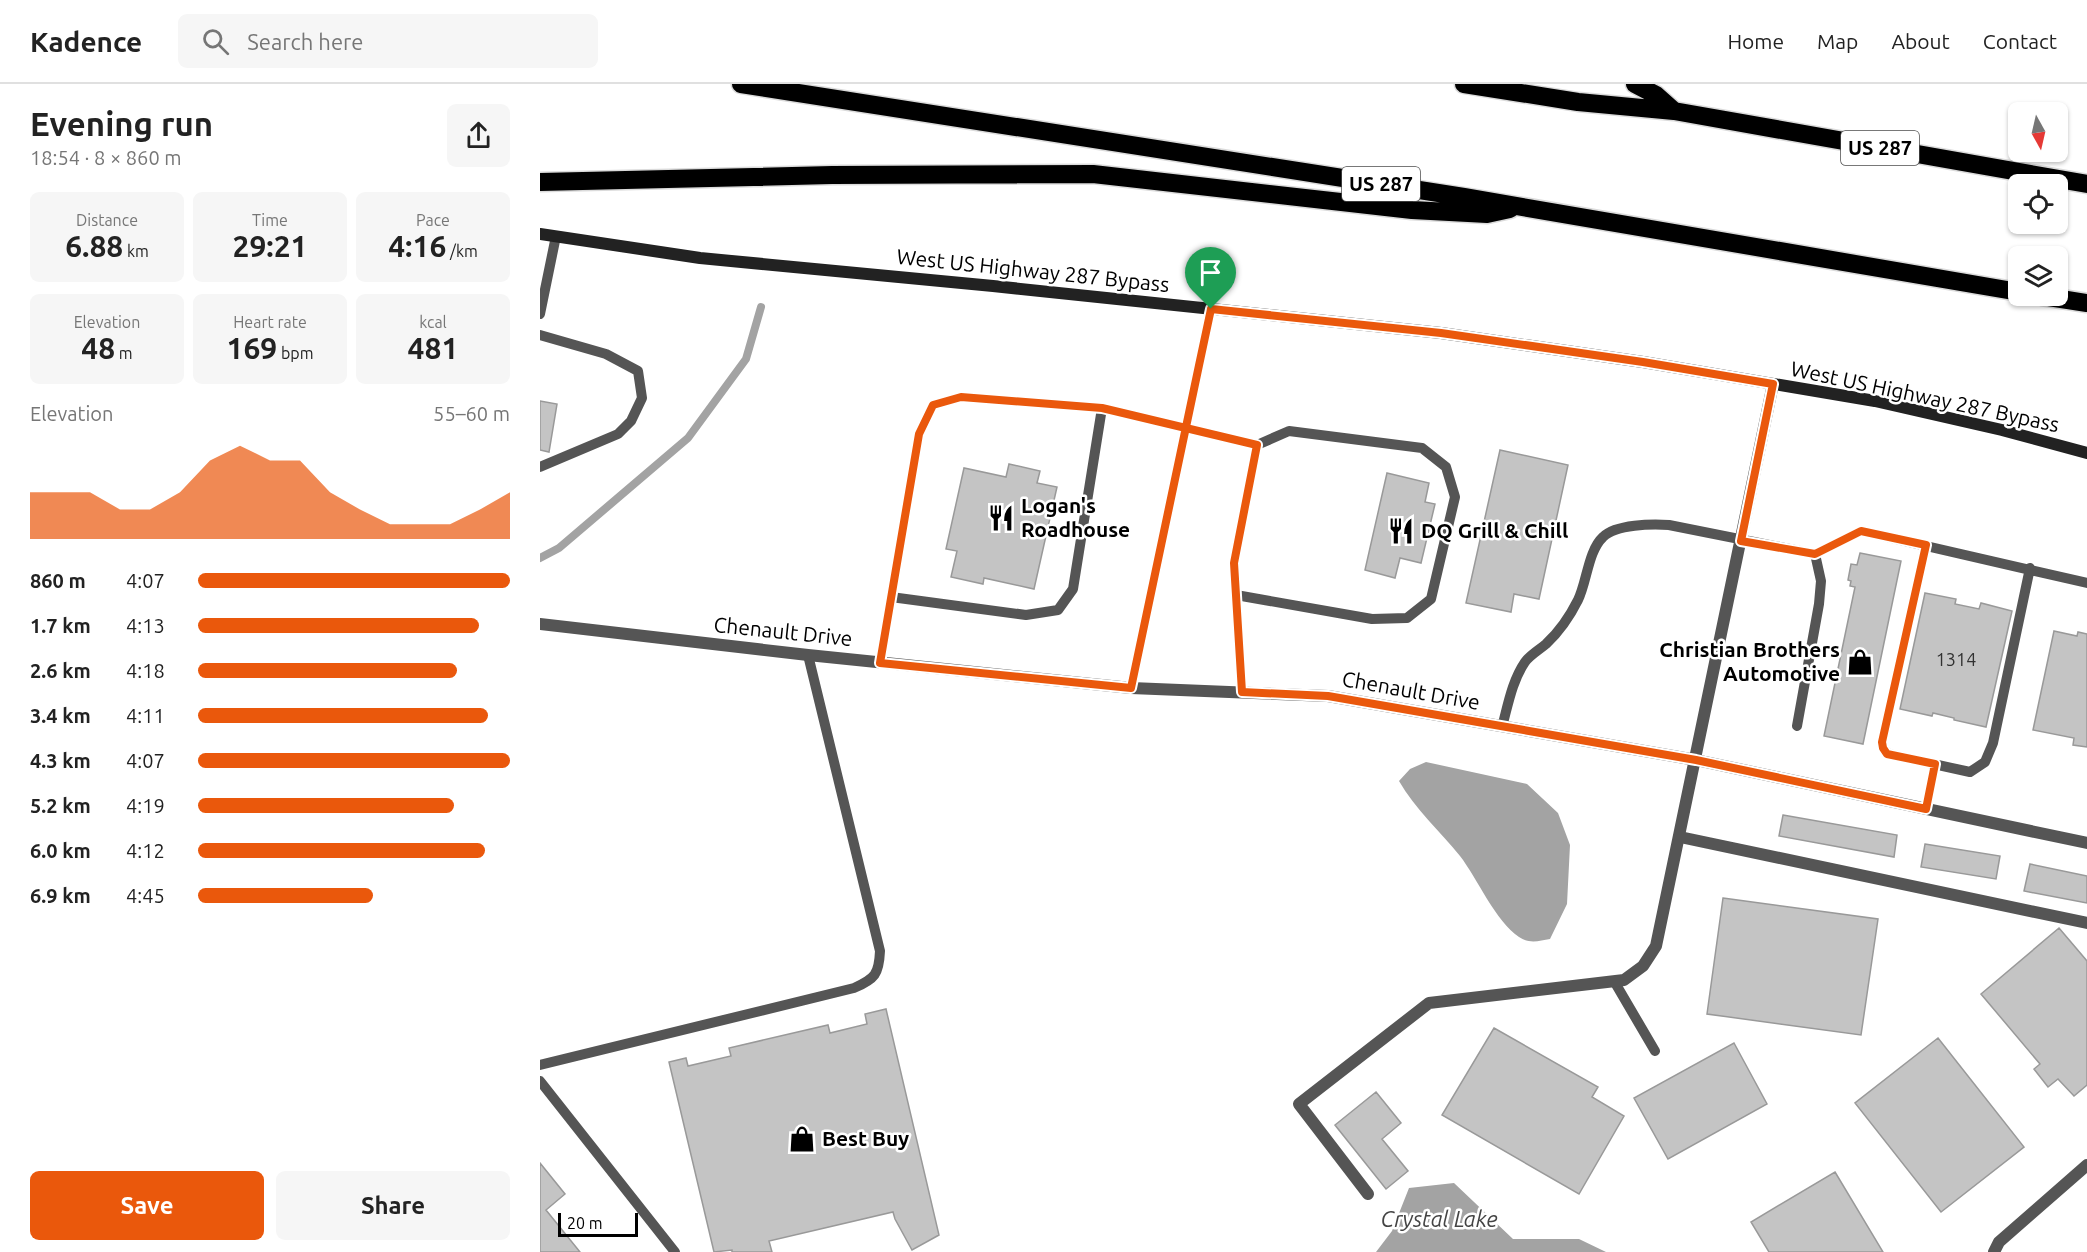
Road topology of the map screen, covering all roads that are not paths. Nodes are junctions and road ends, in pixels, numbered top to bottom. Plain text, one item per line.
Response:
1 (741, 84) edge
2 (1464, 84) edge
3 (1635, 84) edge
4 (1674, 111) junction
5 (540, 182) edge
6 (2087, 184) edge
7 (1518, 207) junction
8 (540, 234) edge
9 (556, 236) junction
10 (2008, 290) edge
11 (2068, 300) edge
12 (2087, 303) edge
13 (1211, 309) junction
14 (540, 314) edge
15 (540, 336) edge
16 (1773, 384) junction
17 (1102, 408) junction
18 (1186, 428) junction
19 (1257, 445) junction
20 (2087, 453) edge
21 (540, 467) edge
22 (1741, 541) junction
23 (1926, 545) junction
24 (1815, 554) junction
25 (2030, 568) junction
26 (2087, 583) edge
27 (1236, 595) junction
28 (891, 597) junction
29 (540, 624) edge
30 (808, 655) junction
31 (880, 663) junction
32 (1131, 688) junction
33 (1242, 692) junction
34 (1797, 726) dead end
35 (1502, 727) junction
36 (1696, 760) junction
37 (1935, 764) junction
38 (1926, 809) junction
39 (1680, 837) junction
40 (2087, 843) edge
41 (2087, 923) edge
42 (1614, 981) junction
43 (1655, 1051) dead end
44 (540, 1065) edge
45 (540, 1081) edge
46 (2087, 1165) edge
47 (1368, 1194) dead end
48 (675, 1252) edge
49 (1994, 1252) edge

1 - 7 highway, US 287
2 - 4 highway, US 287
3 - 4 highway
4 - 6 highway, US 287
5 - 7 highway
7 - 10 highway, US 287
8 - 9 main road, West US Highway 287 Bypass
9 - 13 main road, West US Highway 287 Bypass
9 - 14 lane
11 - 12 highway
13 - 16 main road, West US Highway 287 Bypass
13 - 18 lane
15 - 21 lane
16 - 20 main road, West US Highway 287 Bypass
16 - 22 street
17 - 18 lane
17 - 28 lane
17 - 28 lane
18 - 19 lane
18 - 32 lane
19 - 27 lane
19 - 27 lane
22 - 24 lane
22 - 35 lane
22 - 36 street
23 - 24 lane
23 - 25 lane
23 - 37 lane
24 - 34 lane
25 - 26 lane
25 - 37 lane
27 - 33 lane
28 - 31 lane
29 - 30 street, Chenault Drive
30 - 31 street, Chenault Drive
30 - 44 lane
31 - 32 street, Chenault Drive
32 - 33 street, Chenault Drive
33 - 35 street, Chenault Drive
35 - 36 street, Chenault Drive
36 - 38 street, Chenault Drive
36 - 39 street
37 - 38 lane
38 - 40 street, Chenault Drive
39 - 41 street
39 - 42 street
42 - 43 lane
42 - 47 street
45 - 48 lane
46 - 49 street

